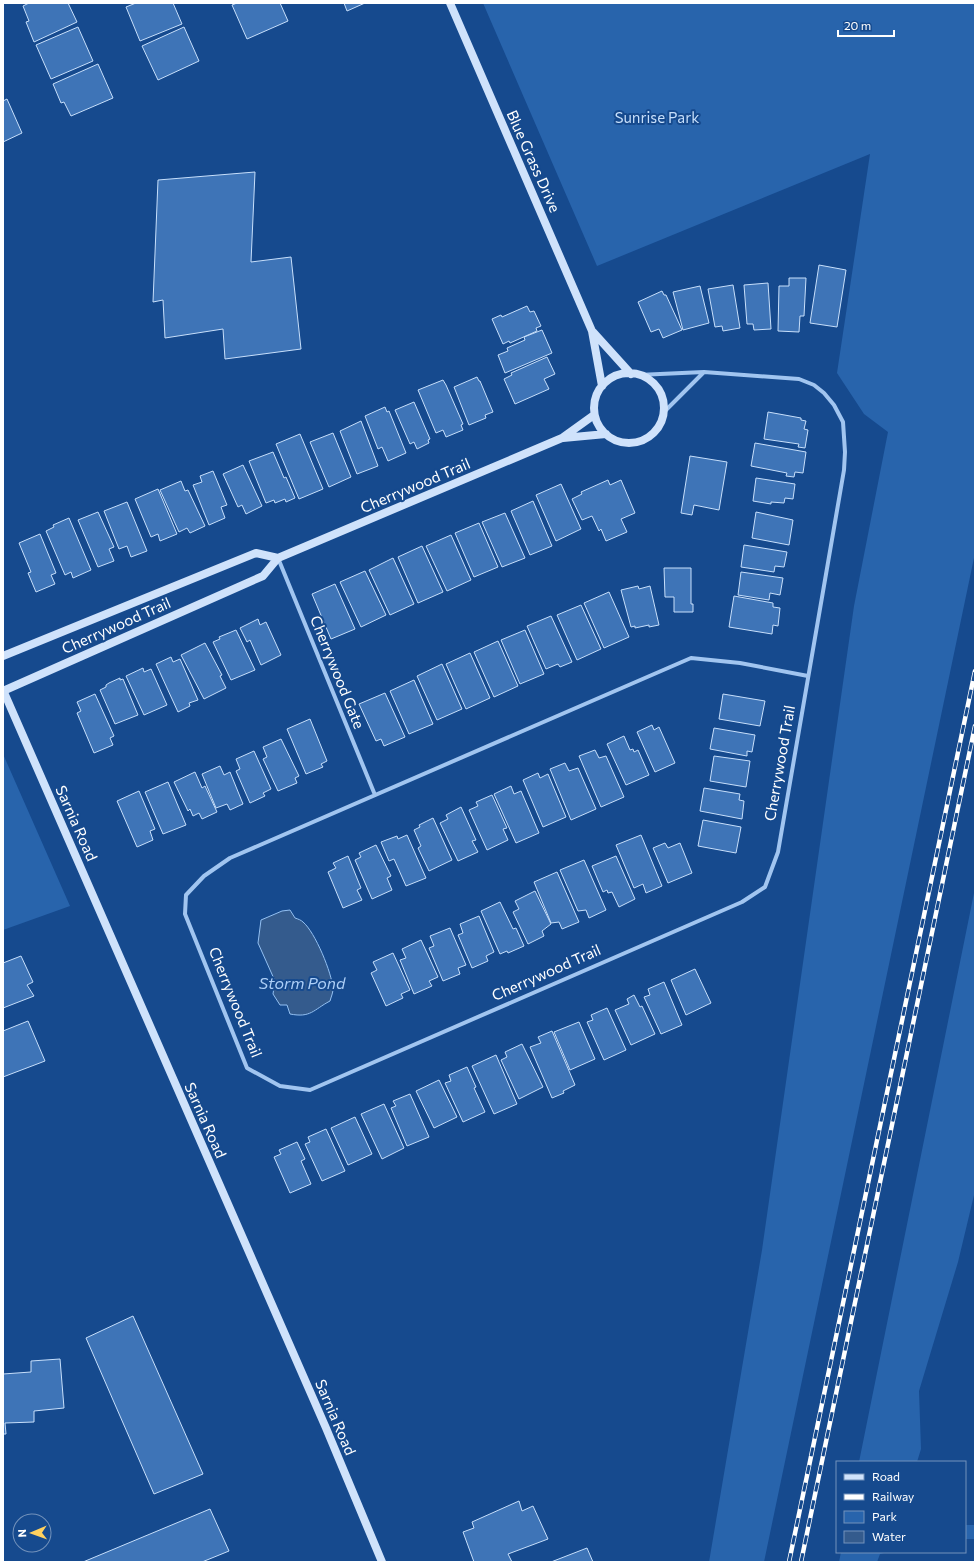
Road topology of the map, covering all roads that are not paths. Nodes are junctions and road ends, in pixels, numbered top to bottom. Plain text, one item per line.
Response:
1 (450, 3) edge
2 (592, 331) junction
3 (704, 372) junction
4 (635, 374) junction
5 (602, 386) junction
6 (663, 413) junction
7 (594, 415) junction
8 (606, 434) junction
9 (562, 438) junction
10 (278, 558) junction
11 (3, 656) edge
12 (808, 676) junction
13 (3, 691) edge
14 (375, 795) junction
15 (382, 1562) edge

1 - 2 street, Blue Grass Drive
2 - 4 street, Blue Grass Drive
2 - 5 street, Blue Grass Drive
3 - 4 street, Cherrywood Trail
3 - 6 street
3 - 12 street, Cherrywood Trail
4 - 5 street
4 - 6 street
5 - 7 street
6 - 8 street
7 - 8 street
7 - 9 street, Cherrywood Trail
8 - 9 street, Cherrywood Trail
9 - 10 street, Cherrywood Trail
10 - 11 street, Cherrywood Trail
10 - 13 street, Cherrywood Trail
10 - 14 street, Cherrywood Gate
12 - 14 street, Cherrywood Trail
12 - 14 street, Cherrywood Trail
13 - 15 street, Sarnia Road

